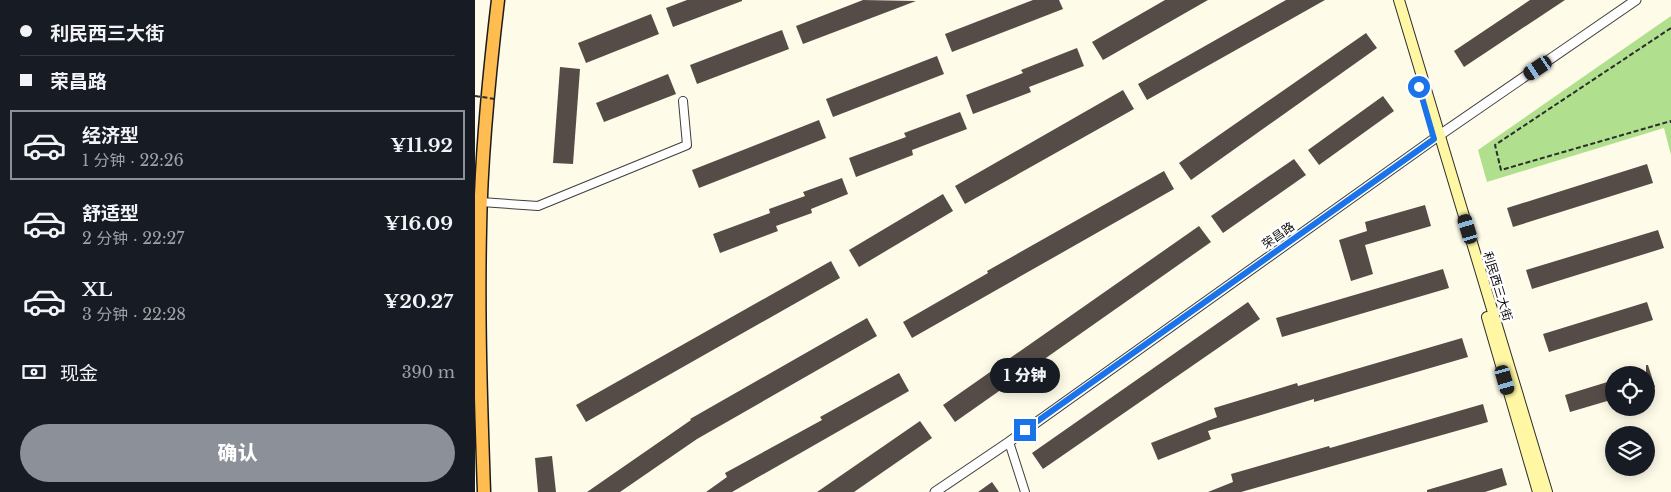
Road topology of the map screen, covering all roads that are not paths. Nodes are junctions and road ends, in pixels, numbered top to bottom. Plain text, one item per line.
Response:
1 (498, 0) edge
2 (1393, 0) edge
3 (1399, 0) edge
4 (1636, 0) edge
5 (683, 101) dead end
6 (1437, 137) junction
7 (481, 202) junction
8 (1009, 442) junction
9 (484, 492) edge
10 (935, 492) edge
11 (1025, 492) edge
12 (1538, 492) edge
13 (1547, 492) edge

1 - 7 highway
2 - 6 main road, 利民西三大街
3 - 6 main road, 利民西三大街
4 - 6 street, 荣昌路
5 - 7 street
6 - 8 street, 荣昌路
6 - 12 main road, 利民西三大街
6 - 13 main road, 利民西三大街
7 - 9 highway
8 - 10 street, 荣昌路
8 - 11 street

